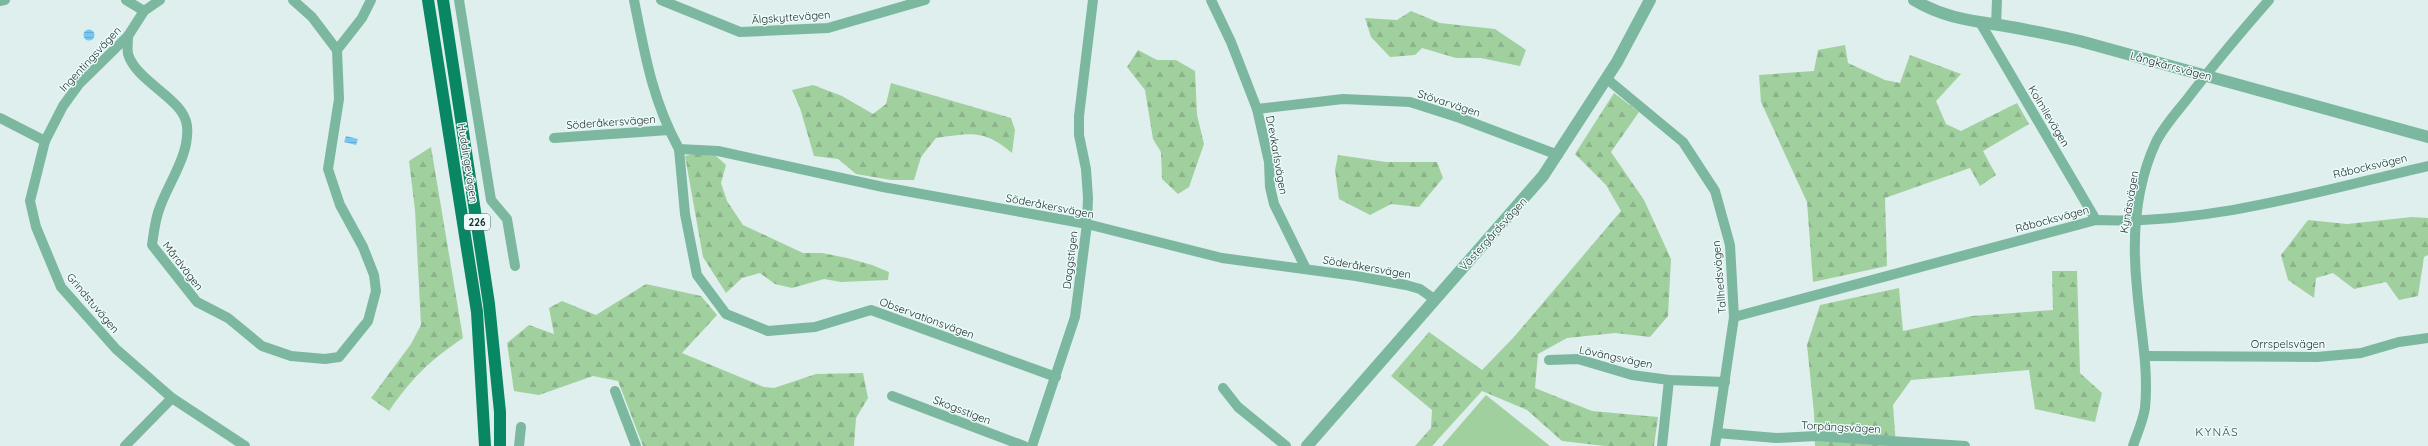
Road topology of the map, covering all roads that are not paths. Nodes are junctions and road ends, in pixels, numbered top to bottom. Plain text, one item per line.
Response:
1 (126, 0) edge
2 (160, 0) edge
3 (293, 0) edge
4 (371, 0) edge
5 (428, 0) edge
6 (443, 0) edge
7 (459, 0) edge
8 (634, 0) edge
9 (661, 0) edge
10 (925, 0) edge
11 (1093, 0) edge
12 (1211, 0) edge
13 (1650, 0) edge
14 (1914, 0) edge
15 (1997, 0) edge
16 (2269, 0) edge
17 (911, 1) edge
18 (144, 11) junction
19 (1981, 24) junction
20 (1996, 25) junction
21 (128, 36) junction
22 (337, 50) junction
23 (2204, 75) junction
24 (1607, 79) junction
25 (1257, 109) junction
26 (0, 118) edge
27 (669, 130) junction
28 (2428, 137) edge
29 (554, 138) dead end
30 (45, 141) junction
31 (679, 149) junction
32 (1558, 155) junction
33 (2428, 166) edge
34 (2096, 220) junction
35 (2136, 220) junction
36 (1087, 224) junction
37 (515, 266) dead end
38 (1306, 269) junction
39 (1434, 299) junction
40 (1734, 317) junction
41 (2428, 338) edge
42 (2146, 356) junction
43 (1549, 360) dead end
44 (1056, 377) junction
45 (1669, 380) junction
46 (1725, 382) junction
47 (1223, 388) dead end
48 (615, 391) dead end
49 (892, 396) dead end
50 (172, 398) junction
51 (520, 427) dead end
52 (1717, 433) junction
53 (126, 446) edge
54 (245, 446) edge
55 (485, 446) edge
56 (500, 446) edge
57 (519, 446) edge
58 (636, 446) edge
59 (1024, 446) edge
60 (1032, 446) edge
61 (1286, 446) edge
62 (1307, 446) edge
63 (1662, 446) edge
64 (1715, 446) edge
65 (1965, 446) edge
66 (2133, 446) edge

1 - 18 street
2 - 18 street, Ingentingsvägen
3 - 22 street
4 - 22 street
5 - 55 main road, Huddingevägen / 226
6 - 56 main road, Huddingevägen / 226
7 - 37 street, Huddingevägen
8 - 27 street, Söderåkersvägen
9 - 17 street, Älgskyttevägen
10 - 17 street, Älgskyttevägen
11 - 36 street, Daggstigen
12 - 25 street, Drevkarlsvägen
13 - 24 street, Västergårdsvägen
14 - 19 street, Långkärrsvägen
15 - 20 street
16 - 23 street, Kynäsvägen
18 - 21 street, Ingentingsvägen
19 - 20 street, Långkärrsvägen
19 - 34 street, Kolmilevägen
20 - 23 street, Långkärrsvägen
21 - 22 street, Mårdvägen
21 - 30 street, Ingentingsvägen
23 - 28 street, Långkärrsvägen
23 - 35 street, Kynäsvägen
24 - 32 street, Västergårdsvägen
24 - 40 street, Tallhedsvägen
25 - 32 street, Stövarvägen
25 - 38 street, Drevkarlsvägen
26 - 30 street
27 - 29 street, Söderåkersvägen
27 - 31 street, Söderåkersvägen
30 - 50 street, Grindstuvägen
31 - 36 street, Söderåkersvägen
31 - 44 street, Observationsvägen
32 - 39 street, Västergårdsvägen
33 - 35 street, Råbocksvägen
34 - 35 street, Råbocksvägen
34 - 40 street, Råbocksvägen
35 - 42 street, Kynäsvägen
36 - 38 street, Söderåkersvägen
36 - 44 street, Daggstigen
38 - 39 street, Söderåkersvägen
39 - 62 street, Västergårdsvägen
40 - 46 street, Tallhedsvägen
41 - 42 street, Orrspelsvägen
42 - 66 street, Kynäsvägen
43 - 45 street, Lövängsvägen
44 - 60 street, Daggstigen
45 - 46 street, Lövängsvägen
45 - 63 street
46 - 52 street, Tallhedsvägen
47 - 61 street
48 - 58 street
49 - 59 street, Skogsstigen
50 - 53 street
50 - 54 street, Grindstuvägen
51 - 57 street
52 - 64 street, Tallhedsvägen
52 - 65 street, Torpängsvägen

